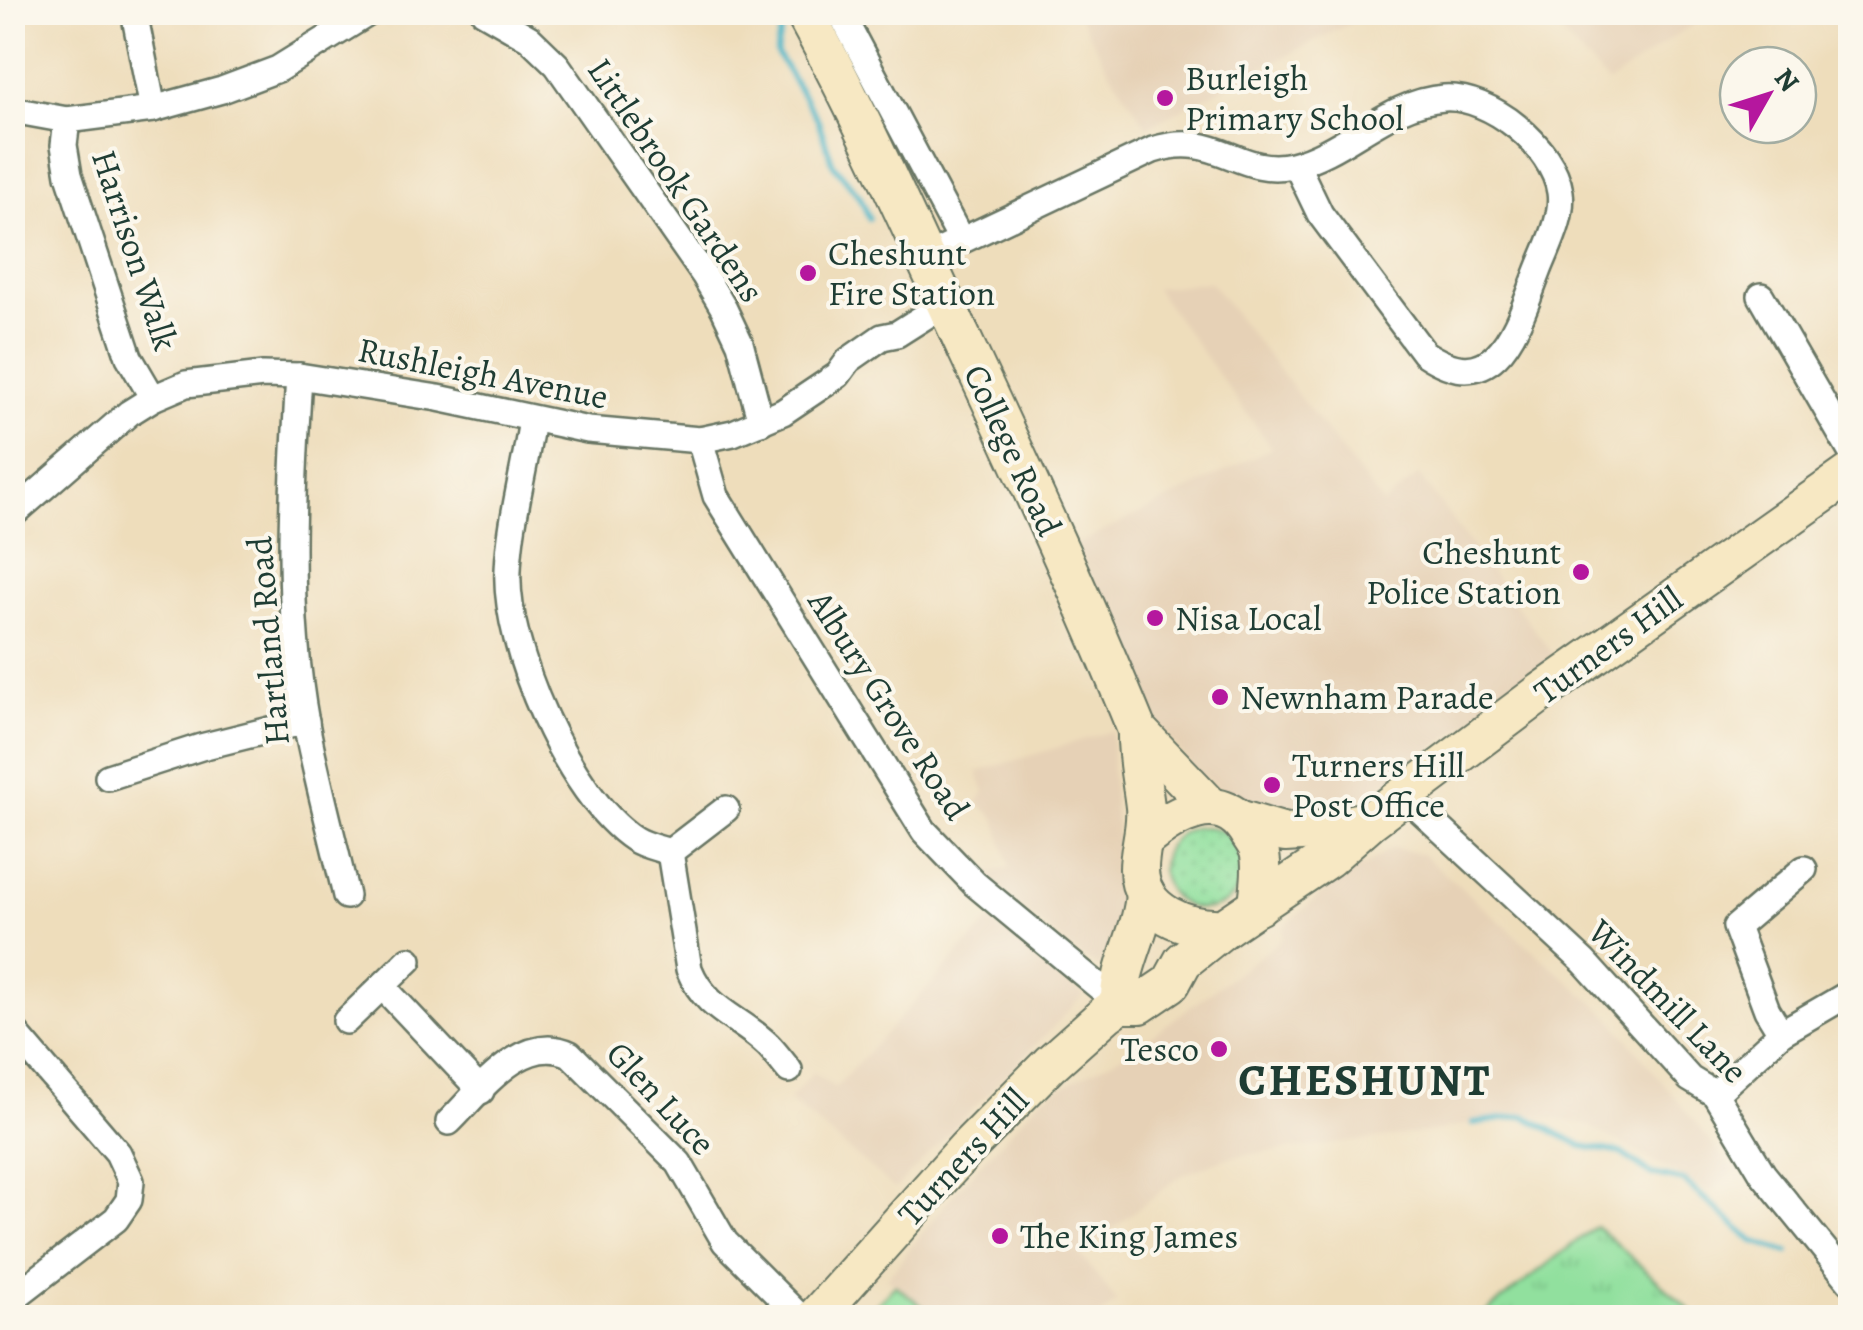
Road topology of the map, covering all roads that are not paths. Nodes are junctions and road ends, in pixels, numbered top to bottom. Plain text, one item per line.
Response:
1 (134, 12) edge
2 (370, 12) edge
3 (484, 12) edge
4 (804, 12) edge
5 (840, 12) edge
6 (153, 109) junction
7 (12, 110) edge
8 (67, 120) junction
9 (1296, 164) junction
10 (961, 240) junction
11 (926, 257) junction
12 (1761, 296) dead end
13 (946, 303) junction
14 (299, 376) junction
15 (152, 398) junction
16 (532, 419) junction
17 (761, 422) junction
18 (700, 440) junction
19 (1850, 450) edge
20 (1850, 474) edge
21 (12, 516) edge
22 (306, 721) junction
23 (1136, 730) junction
24 (108, 777) dead end
25 (1406, 796) junction
26 (726, 809) dead end
27 (1226, 814) junction
28 (1370, 821) junction
29 (1145, 839) junction
30 (670, 852) junction
31 (1804, 868) dead end
32 (1145, 893) junction
33 (346, 896) dead end
34 (1258, 906) junction
35 (1224, 928) junction
36 (410, 960) dead end
37 (382, 986) junction
38 (1850, 992) edge
39 (1120, 1004) junction
40 (346, 1021) dead end
41 (12, 1029) edge
42 (1781, 1032) junction
43 (789, 1070) dead end
44 (481, 1091) junction
45 (1715, 1094) junction
46 (450, 1122) dead end
47 (1850, 1281) edge
48 (12, 1298) edge
49 (801, 1318) edge
50 (814, 1318) edge

1 - 6 street
2 - 6 street
3 - 17 street, Littlebrook Gardens
4 - 11 main road, College Road
5 - 10 street
6 - 8 street
7 - 8 street
8 - 15 street, Harrison Walk
9 - 9 street
9 - 10 street
10 - 11 street
11 - 13 main road, College Road
12 - 19 street
13 - 17 street, Rushleigh Avenue
13 - 23 main road, College Road
14 - 15 street, Rushleigh Avenue
14 - 16 street, Rushleigh Avenue
14 - 22 street, Hartland Road
15 - 21 street, Rushleigh Avenue
16 - 18 street, Rushleigh Avenue
16 - 30 street
17 - 18 street, Rushleigh Avenue
18 - 39 street, Albury Grove Road
20 - 25 main road, Turners Hill
22 - 24 street
22 - 33 street, Hartland Road
23 - 27 main road, College Road
23 - 29 main road, College Road
25 - 28 main road, Turners Hill
25 - 45 street, Windmill Lane
26 - 30 street
27 - 28 main road, Turners Hill
27 - 29 main road
27 - 34 main road
28 - 34 main road, Turners Hill
29 - 32 main road
30 - 43 street
31 - 42 street
32 - 35 main road
32 - 39 main road
34 - 35 main road
35 - 39 main road, Turners Hill
36 - 37 street
37 - 40 street
37 - 44 street
38 - 42 street
39 - 50 main road, Turners Hill
41 - 48 street
42 - 45 street
44 - 46 street, Glen Luce
44 - 49 street, Glen Luce
45 - 47 street, Windmill Lane

